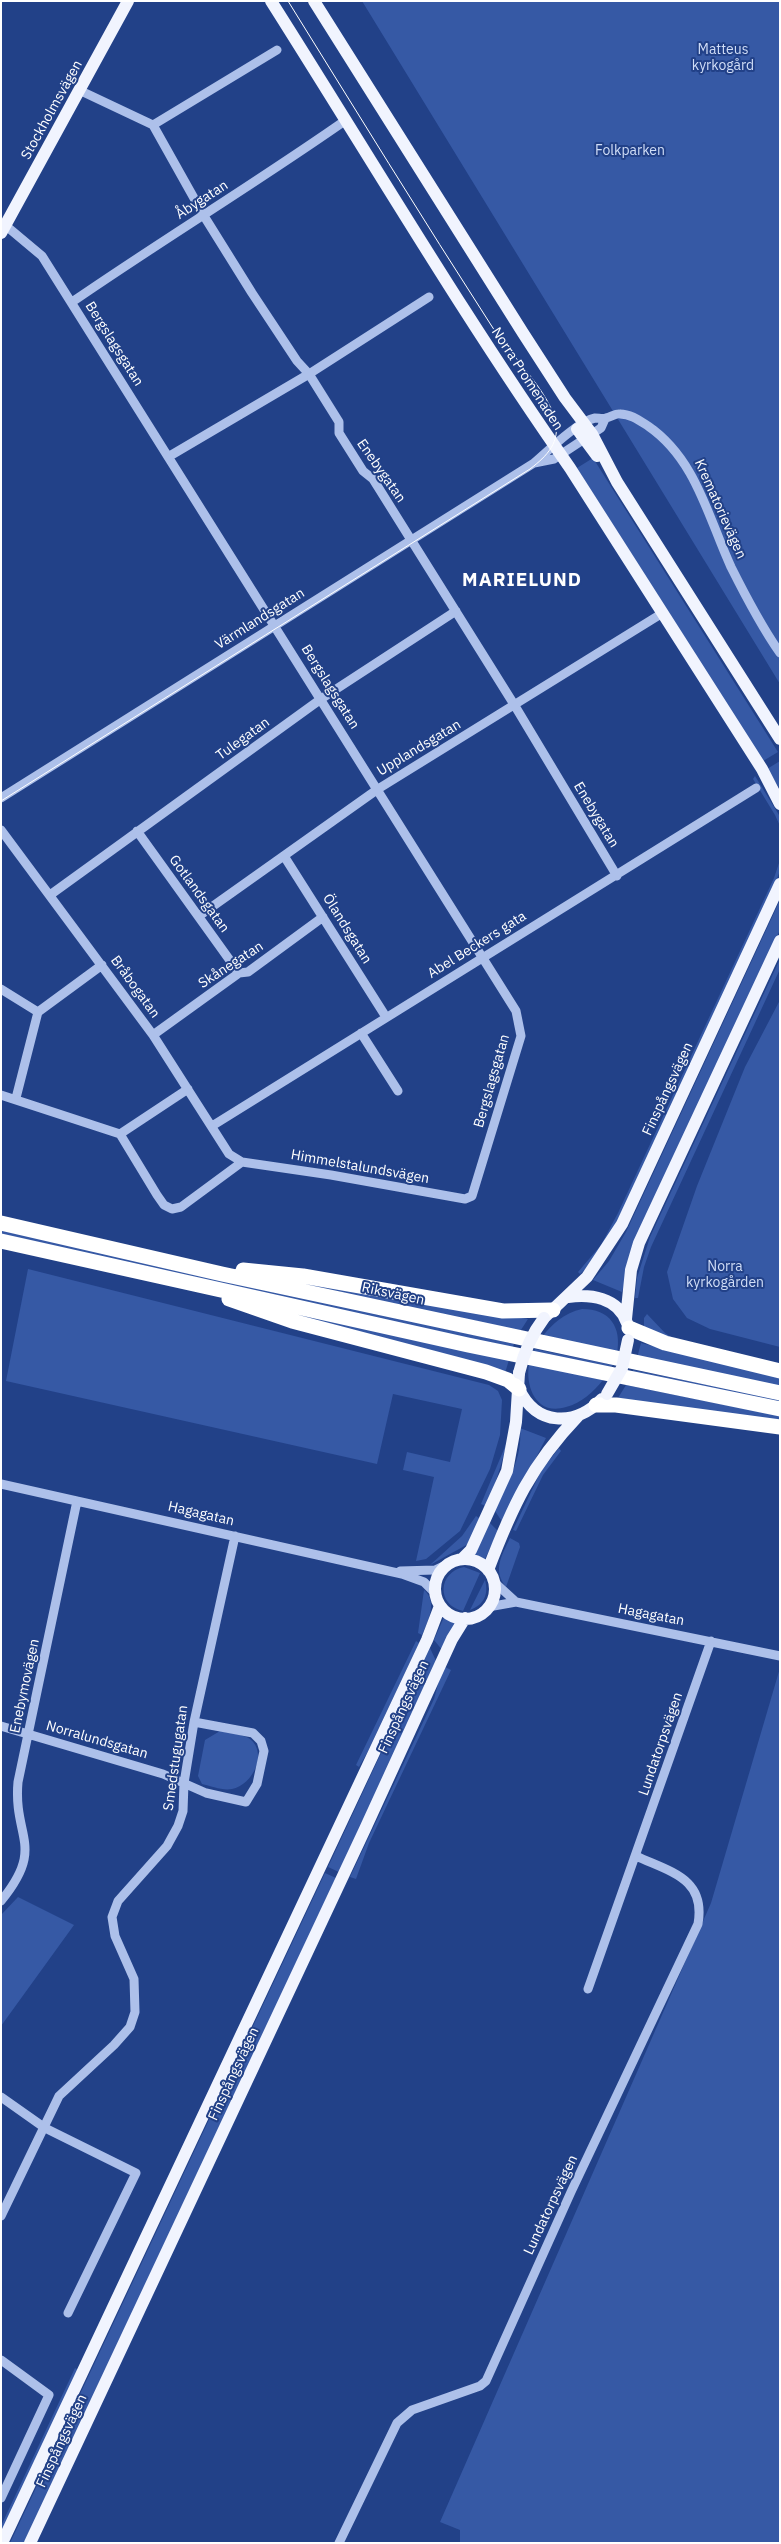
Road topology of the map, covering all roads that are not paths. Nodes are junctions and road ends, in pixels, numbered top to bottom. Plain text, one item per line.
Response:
1 (128, 1) edge
2 (271, 1) edge
3 (314, 1) edge
4 (277, 50) dead end
5 (80, 91) junction
6 (346, 120) junction
7 (152, 125) junction
8 (204, 216) junction
9 (3, 229) edge
10 (429, 297) dead end
11 (72, 302) junction
12 (309, 374) junction
13 (585, 431) junction
14 (557, 450) junction
15 (168, 457) junction
16 (411, 541) junction
17 (456, 611) junction
18 (661, 614) junction
19 (275, 626) junction
20 (780, 653) edge
21 (321, 699) junction
22 (516, 706) junction
23 (780, 739) edge
24 (756, 788) dead end
25 (378, 789) junction
26 (1, 798) edge
27 (780, 804) edge
28 (1, 830) edge
29 (137, 831) junction
30 (284, 856) junction
31 (616, 876) junction
32 (780, 884) edge
33 (50, 895) junction
34 (199, 916) junction
35 (323, 917) junction
36 (780, 941) edge
37 (483, 957) junction
38 (102, 965) junction
39 (239, 973) junction
40 (1, 989) edge
41 (38, 1012) junction
42 (386, 1017) junction
43 (361, 1033) junction
44 (153, 1035) junction
45 (188, 1089) junction
46 (398, 1091) dead end
47 (1, 1095) edge
48 (16, 1098) junction
49 (212, 1126) junction
50 (120, 1134) junction
51 (242, 1162) junction
52 (472, 1196) joint
53 (1, 1223) edge
54 (1, 1241) edge
55 (198, 1268) junction
56 (186, 1282) junction
57 (568, 1297) junction
58 (548, 1314) junction
59 (628, 1329) junction
60 (780, 1371) edge
61 (519, 1388) junction
62 (780, 1392) edge
63 (596, 1405) junction
64 (780, 1409) edge
65 (578, 1416) junction
66 (780, 1427) edge
67 (1, 1484) edge
68 (78, 1501) junction
69 (235, 1536) junction
70 (456, 1561) junction
71 (395, 1572) junction
72 (490, 1575) junction
73 (438, 1600) junction
74 (516, 1602) junction
75 (488, 1607) junction
76 (465, 1618) junction
77 (711, 1641) junction
78 (780, 1656) edge
79 (194, 1722) junction
80 (1, 1726) edge
81 (29, 1734) junction
82 (184, 1783) junction
83 (636, 1856) junction
84 (3, 1897) edge
85 (588, 1989) dead end
86 (1, 2097) edge
87 (45, 2128) junction
88 (1, 2216) edge
89 (68, 2313) dead end
90 (1, 2360) edge
91 (1, 2498) edge
92 (4, 2543) edge
93 (30, 2543) edge
94 (340, 2543) edge

1 - 5 main road, Stockholmsvägen
2 - 6 main road, Norra Promenaden
3 - 13 main road, Norra Promenaden
4 - 7 street
5 - 7 street
5 - 9 main road, Stockholmsvägen
6 - 8 street, Åbygatan
6 - 14 main road, Norra Promenaden
7 - 8 street, Enebygatan
8 - 11 street, Åbygatan
8 - 12 street, Enebygatan
9 - 11 street, Bergslagsgatan
10 - 12 street
11 - 15 street, Bergslagsgatan
12 - 15 street
12 - 16 street, Enebygatan
13 - 14 street, Värmlandsgatan
13 - 20 street, Krematorievägen
13 - 23 main road, Norra Promenaden
14 - 16 street, Värmlandsgatan
14 - 18 main road, Norra Promenaden
15 - 19 street, Bergslagsgatan
16 - 17 street, Enebygatan
16 - 19 street, Värmlandsgatan
17 - 21 street, Tulegatan
17 - 22 street, Enebygatan
18 - 22 street, Upplandsgatan
18 - 27 main road, Norra Promenaden
19 - 21 street, Bergslagsgatan
19 - 26 street, Värmlandsgatan
21 - 25 street, Bergslagsgatan
21 - 29 street, Tulegatan
22 - 25 street, Upplandsgatan
22 - 31 street, Enebygatan
24 - 31 street, Abel Beckers gata
25 - 30 street, Upplandsgatan
25 - 37 street, Bergslagsgatan
28 - 33 street, Bråbogatan
29 - 33 street, Tulegatan
29 - 34 street, Gotlandsgatan
30 - 34 street, Upplandsgatan
30 - 35 street, Ölandsgatan
31 - 37 street, Abel Beckers gata
32 - 57 main road, Finspångsvägen
33 - 38 street, Bråbogatan
34 - 39 street, Gotlandsgatan
35 - 39 street, Skånegatan
35 - 42 street, Ölandsgatan
36 - 59 main road
37 - 42 street, Abel Beckers gata
37 - 52 street, Bergslagsgatan
38 - 41 street
38 - 44 street, Bråbogatan
39 - 44 street, Skånegatan
40 - 41 street
41 - 48 street
42 - 43 street, Abel Beckers gata
43 - 46 street
43 - 49 street, Abel Beckers gata
44 - 45 street, Bråbogatan
45 - 49 street, Bråbogatan
45 - 50 street
47 - 48 street
48 - 50 street
49 - 51 street, Bråbogatan
50 - 51 street
51 - 52 street, Himmelstalundsvägen
53 - 55 highway, Riksvägen
54 - 56 highway
55 - 58 highway
55 - 62 highway, Riksvägen
56 - 61 highway
56 - 64 highway
57 - 58 main road
57 - 59 main road
58 - 61 main road, bridge
59 - 60 highway
59 - 63 main road, bridge
61 - 65 main road
61 - 70 main road
63 - 65 main road
63 - 66 highway
65 - 72 main road
67 - 68 street, Hagagatan
68 - 69 street, Hagagatan
68 - 81 street, Enebymovägen
69 - 71 street, Hagagatan
69 - 79 street, Smedstugugatan
70 - 71 street, Hagagatan
70 - 72 main road
70 - 73 main road
71 - 73 street, Hagagatan
72 - 74 street
72 - 75 main road
73 - 76 main road
73 - 92 main road, Finspångsvägen
74 - 75 street, Hagagatan
74 - 77 street, Hagagatan
75 - 76 main road
76 - 93 main road, Finspångsvägen
77 - 78 street, Hagagatan
77 - 83 street, Lundatorpsvägen
79 - 82 street, Smedstugugatan
79 - 82 street, Norralundsgatan
80 - 81 street, Norralundsgatan
81 - 82 street, Norralundsgatan
81 - 84 street, Enebymovägen
82 - 87 street, Smedstugugatan
83 - 85 street, Lundatorpsvägen
83 - 94 street, Lundatorpsvägen
86 - 87 street
87 - 88 street, Smedstugugatan
87 - 89 street
90 - 91 street

